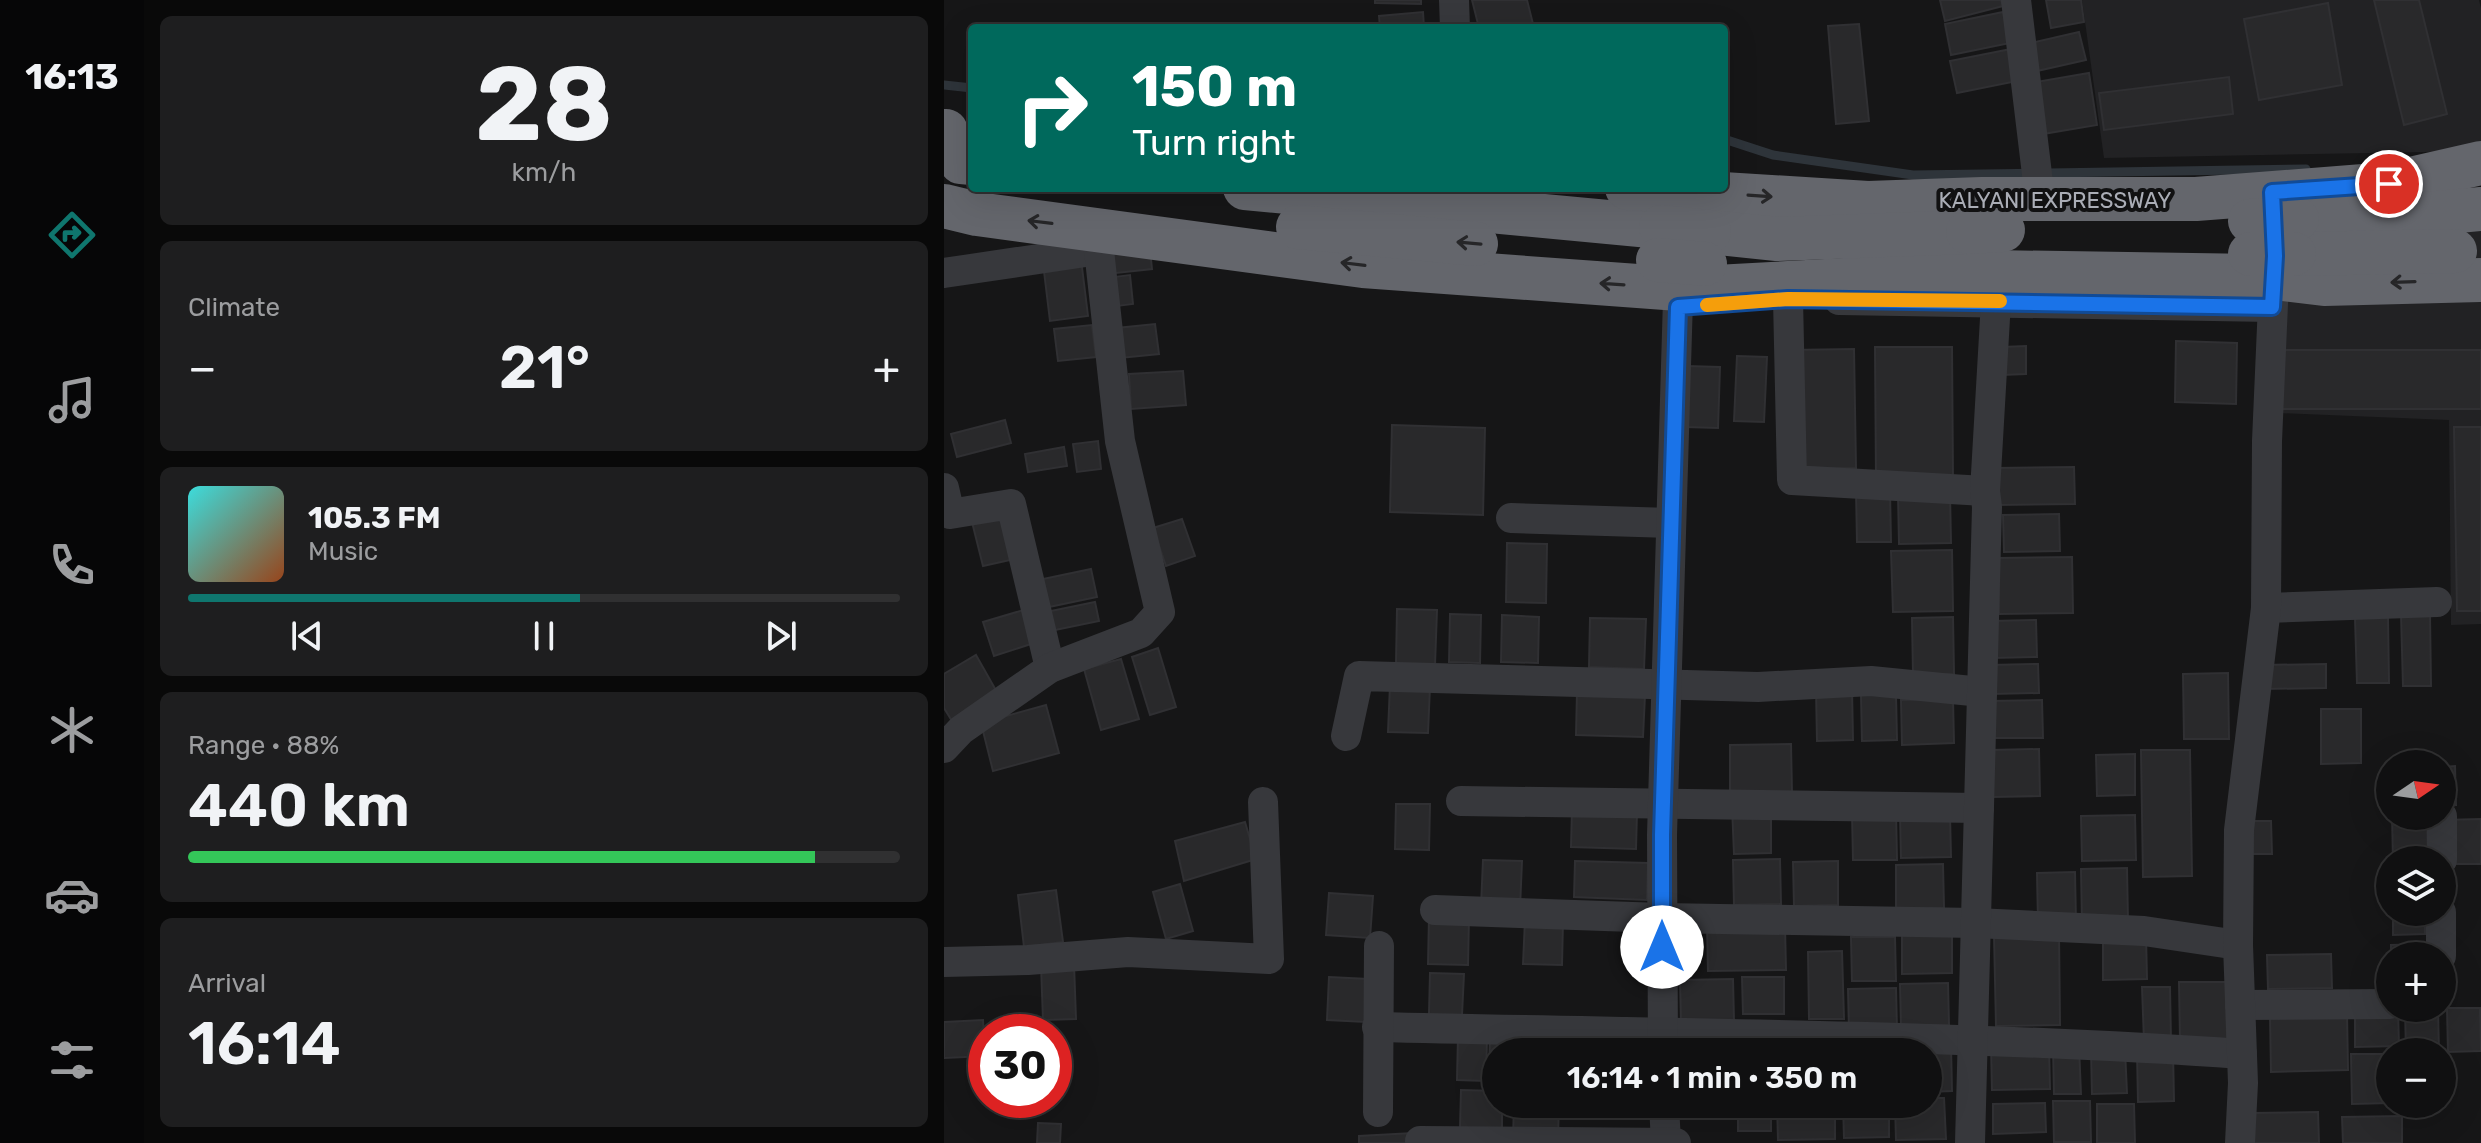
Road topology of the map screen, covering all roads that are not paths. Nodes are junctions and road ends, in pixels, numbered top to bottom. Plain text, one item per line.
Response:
1 (1454, 0) edge
2 (2016, 0) edge
3 (1455, 24) edge
4 (2481, 163) edge
5 (968, 182) edge
6 (944, 183) edge
7 (2039, 190) junction
8 (1041, 192) edge
9 (1268, 192) edge
10 (1689, 192) joint
11 (944, 206) edge
12 (1094, 239) junction
13 (2474, 240) edge
14 (2273, 246) junction
15 (1988, 250) junction
16 (1682, 263) junction
17 (944, 273) edge
18 (1788, 299) junction
19 (944, 488) edge
20 (1985, 491) junction
21 (1511, 518) dead end
22 (1671, 523) junction
23 (2437, 602) dead end
24 (2266, 608) junction
25 (1050, 668) junction
26 (1666, 685) junction
27 (1982, 692) junction
28 (1346, 736) dead end
29 (944, 748) edge
30 (1461, 801) dead end
31 (1263, 802) dead end
32 (1663, 802) junction
33 (1979, 808) junction
34 (1435, 910) dead end
35 (1662, 918) junction
36 (1976, 923) junction
37 (2238, 945) junction
38 (1379, 946) dead end
39 (944, 962) edge
40 (2376, 1004) edge
41 (2240, 1005) junction
42 (1377, 1027) junction
43 (1573, 1038) edge
44 (1662, 1038) edge
45 (1942, 1040) edge
46 (1973, 1040) junction
47 (2242, 1054) junction
48 (1378, 1112) dead end
49 (1665, 1118) edge
50 (1420, 1141) dead end
51 (1666, 1143) edge
52 (1676, 1143) edge
53 (1970, 1143) edge
54 (2240, 1143) edge

1 - 3 street
2 - 7 street
4 - 14 highway, KALYANI EXPRESSWAY
5 - 6 highway
7 - 14 highway, KALYANI EXPRESSWAY
7 - 15 highway, KALYANI EXPRESSWAY
16 -> 8 highway
9 - 16 highway
10 -> 15 highway, KALYANI EXPRESSWAY
10 - 16 street
12 -> 11 highway
16 -> 12 highway
12 - 17 street
12 - 25 street
13 - 14 highway
13 -> 14 highway
14 - 15 highway
14 - 15 highway
14 - 24 street
15 - 16 highway
15 - 16 highway
15 - 18 street
15 - 20 street
16 - 18 street
16 - 22 street
18 - 20 street
19 - 25 street
20 - 27 street
21 - 22 street
22 - 26 street
23 - 24 street
24 - 37 street
25 - 29 street
26 - 27 street
26 - 28 street
26 - 32 street
27 - 33 street
30 - 32 street
31 - 39 street
32 - 33 street
32 - 35 street
33 - 36 street
34 - 35 street
35 - 36 street
35 - 44 street
36 - 37 street
36 - 46 street
37 - 41 street
38 - 42 street
40 - 41 street
41 - 47 street
42 - 43 street
42 - 48 street
45 - 46 street
46 - 47 street
46 - 53 street
47 - 54 street
49 - 51 street
50 - 51 street
51 - 52 street

